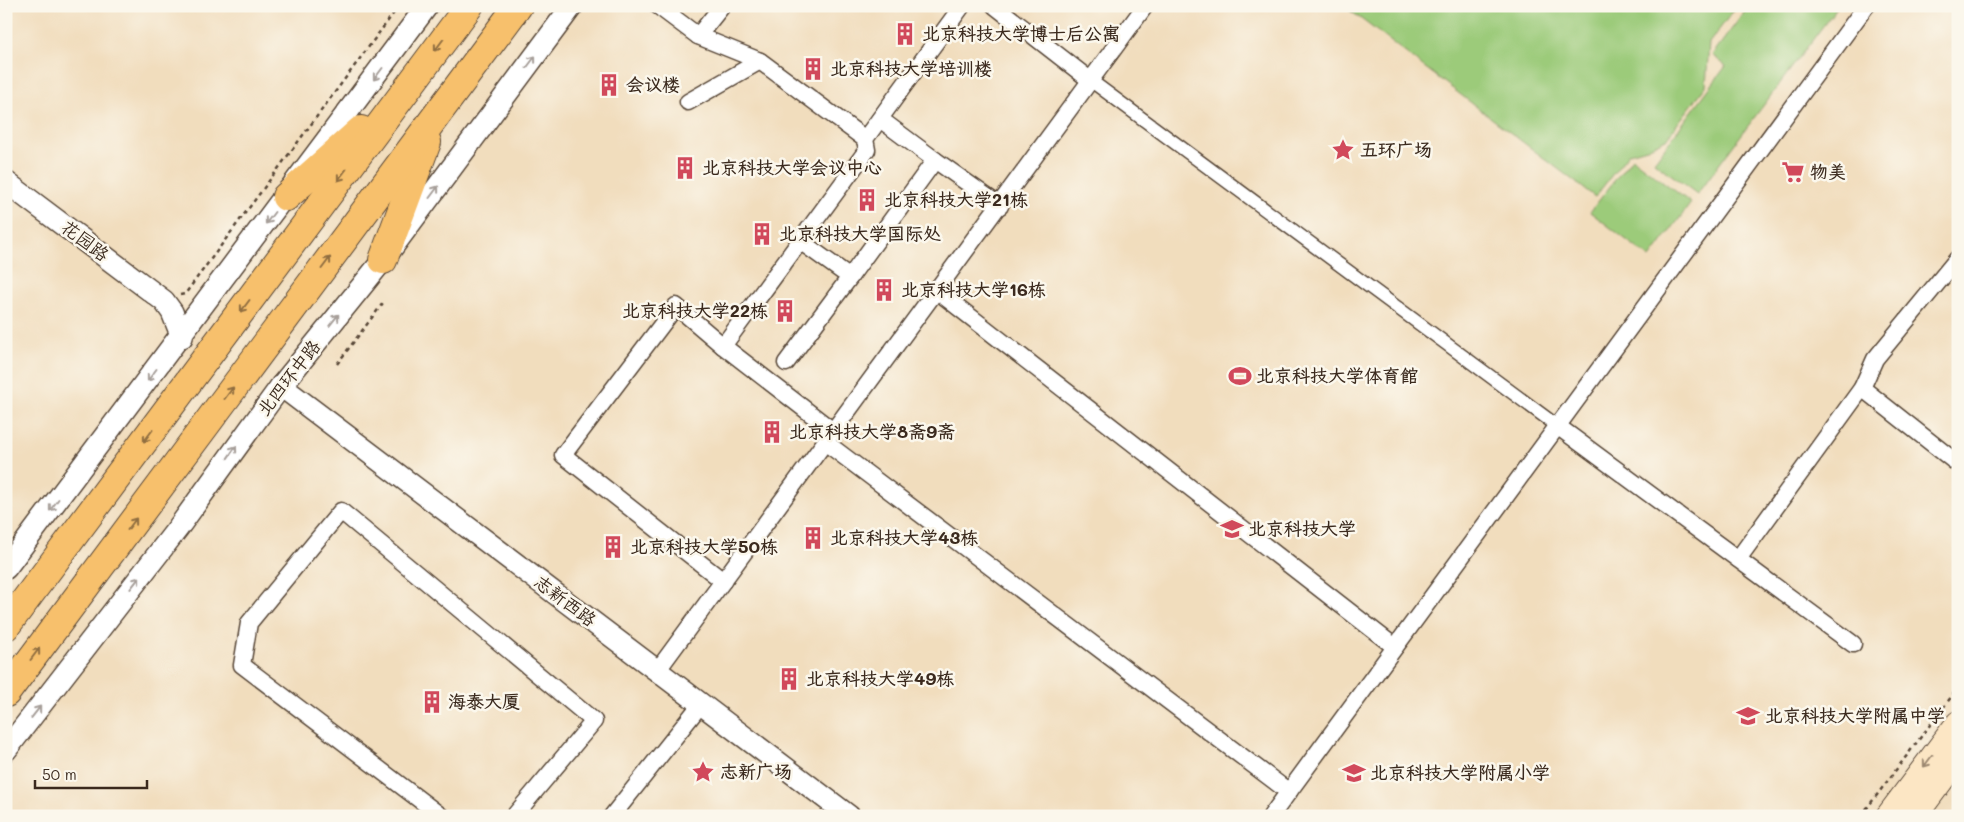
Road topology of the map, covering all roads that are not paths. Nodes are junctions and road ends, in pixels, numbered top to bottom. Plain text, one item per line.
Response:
1 (427, 6) edge
2 (469, 6) edge
3 (518, 6) edge
4 (572, 6) edge
5 (658, 6) edge
6 (722, 6) edge
7 (962, 6) edge
8 (995, 6) edge
9 (1145, 6) edge
10 (1866, 6) edge
11 (698, 36) junction
12 (760, 61) junction
13 (1090, 80) junction
14 (404, 93) junction
15 (688, 102) dead end
16 (438, 112) junction
17 (880, 119) junction
18 (865, 139) junction
19 (935, 160) junction
20 (6, 182) edge
21 (286, 197) junction
22 (1000, 206) junction
23 (800, 241) junction
24 (1957, 259) edge
25 (383, 260) junction
26 (850, 276) junction
27 (936, 290) junction
28 (212, 296) junction
29 (164, 301) junction
30 (182, 337) junction
31 (723, 346) junction
32 (786, 363) dead end
33 (281, 386) junction
34 (1862, 388) junction
35 (1556, 425) junction
36 (829, 437) junction
37 (1958, 464) edge
38 (1738, 559) junction
39 (6, 568) edge
40 (723, 581) junction
41 (6, 626) edge
42 (1853, 644) dead end
43 (1394, 647) junction
44 (657, 671) junction
45 (6, 693) edge
46 (701, 704) junction
47 (1958, 722) edge
48 (6, 750) edge
49 (1958, 758) edge
50 (1289, 792) junction
51 (441, 816) edge
52 (514, 816) edge
53 (612, 816) edge
54 (849, 816) edge
55 (1271, 816) edge
56 (1888, 816) edge
57 (1914, 816) edge

1 -> 21 street
2 -> 14 highway
3 - 16 highway
25 -> 4 street, 北四环中路
5 - 11 street
6 - 11 street
7 - 17 street
8 - 13 street
9 - 13 street
10 - 35 street
11 - 12 street
12 - 15 street
12 - 18 street
13 - 22 street
13 - 35 street
14 - 21 highway
14 -> 41 highway
16 - 25 highway
45 -> 16 highway
17 - 18 street
17 - 19 street
18 - 23 street
19 - 22 street
19 - 26 street
20 - 29 street, 花园路
21 -> 28 street
22 - 27 street
23 - 26 street
23 - 31 street
24 - 34 street
33 -> 25 street, 北四环中路
26 - 32 street
27 - 36 street
27 - 43 street
28 - 29 street
28 - 30 street
29 - 30 street
30 -> 39 street
31 - 36 street
31 - 40 street
33 - 44 street, 志新西路
48 -> 33 street, 北四环中路
34 - 37 street
34 - 38 street
35 - 38 street
35 - 43 street
36 - 40 street
36 - 50 street
38 - 42 street
40 - 44 street
43 - 50 street
44 - 46 street, 志新西路
46 - 53 street
46 - 54 street, 志新西路
47 -> 56 main road
49 - 57 main road
50 - 55 street
51 - 52 street

